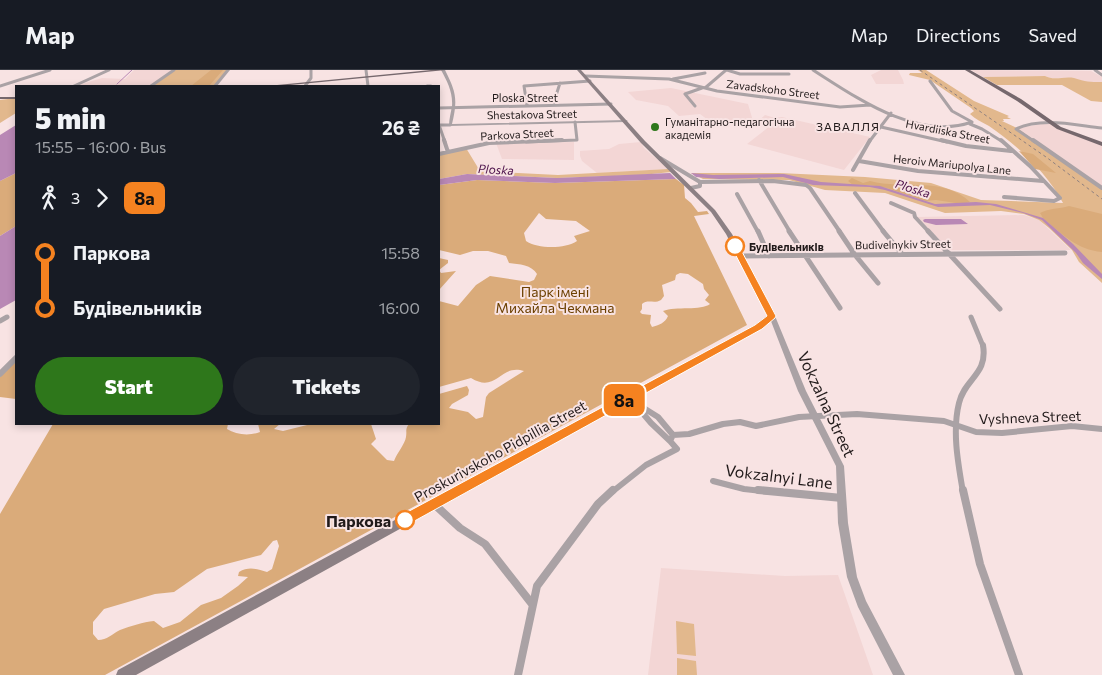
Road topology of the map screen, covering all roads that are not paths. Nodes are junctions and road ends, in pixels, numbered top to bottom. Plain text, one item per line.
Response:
1 (50, 70) edge
2 (109, 70) edge
3 (174, 70) edge
4 (228, 70) edge
5 (311, 70) edge
6 (366, 70) edge
7 (441, 70) edge
8 (579, 70) edge
9 (726, 70) edge
10 (813, 70) edge
11 (961, 70) edge
12 (967, 70) edge
13 (1095, 70) edge
14 (1102, 71) edge
15 (705, 74) dead end
16 (789, 74) dead end
17 (974, 74) junction
18 (1102, 75) edge
19 (585, 76) junction
20 (367, 77) junction
21 (671, 79) junction
22 (590, 81) junction
23 (930, 81) dead end
24 (560, 83) junction
25 (307, 84) edge
26 (76, 85) edge
27 (152, 85) edge
28 (216, 85) edge
29 (288, 85) edge
30 (368, 85) edge
31 (0, 86) edge
32 (704, 88) junction
33 (0, 98) edge
34 (15, 98) edge
35 (611, 104) junction
36 (527, 105) junction
37 (870, 105) junction
38 (553, 106) junction
39 (695, 106) dead end
40 (440, 108) edge
41 (454, 108) junction
42 (891, 113) junction
43 (626, 120) junction
44 (575, 122) junction
45 (971, 123) junction
46 (1051, 123) junction
47 (440, 125) edge
48 (450, 125) junction
49 (881, 127) junction
50 (440, 128) edge
51 (1102, 128) edge
52 (1102, 143) edge
53 (1013, 151) junction
54 (448, 152) junction
55 (440, 154) edge
56 (660, 158) junction
57 (859, 161) junction
58 (853, 170) dead end
59 (759, 180) junction
60 (1043, 181) junction
61 (700, 182) junction
62 (692, 188) junction
63 (1102, 188) edge
64 (855, 193) dead end
65 (738, 194) dead end
66 (1004, 197) dead end
67 (891, 203) dead end
68 (948, 253) junction
69 (1065, 253) dead end
70 (902, 254) junction
71 (804, 255) junction
72 (855, 255) junction
73 (741, 256) junction
74 (768, 256) junction
75 (878, 283) dead end
76 (840, 308) dead end
77 (1000, 309) dead end
78 (772, 316) junction
79 (971, 316) dead end
80 (7, 317) dead end
81 (0, 321) edge
82 (15, 359) edge
83 (0, 374) edge
84 (633, 400) junction
85 (814, 415) junction
86 (955, 425) junction
87 (1102, 429) edge
88 (672, 438) junction
89 (713, 481) dead end
90 (842, 498) junction
91 (434, 504) junction
92 (532, 604) junction
93 (123, 675) edge
94 (518, 675) edge
95 (899, 675) edge
96 (1019, 675) edge

1 - 31 street
2 - 26 street
3 - 27 street
4 - 28 street
5 - 25 street
6 - 20 street
7 - 20 main road
7 - 41 street
8 - 19 main road
9 - 16 street
9 - 32 street
10 - 37 street
11 - 17 main road
12 - 17 main road
13 - 14 street
13 - 18 street
15 - 21 street
17 - 46 main road
19 - 21 street, Zavadskoho Street
19 - 22 main road
20 - 25 main road
20 - 30 street
21 - 32 street, Zavadskoho Street
22 - 24 street
22 - 35 main road
23 - 45 street
24 - 36 street
24 - 38 street
25 - 29 main road
32 - 37 street, Zavadskoho Street
32 - 39 street
33 - 34 main road
35 - 38 street, Ploska Street
35 - 43 main road
36 - 38 street, Ploska Street
36 - 41 street, Ploska Street
37 - 42 street
40 - 41 street, Ploska Street
41 - 48 street
42 - 45 street
42 - 49 street
43 - 44 street, Shestakova Street
43 - 56 main road
44 - 48 street, Shestakova Street
44 - 54 street, Parkova Street
45 - 53 street
46 - 51 street
46 - 52 main road
46 - 63 street
47 - 48 street, Shestakova Street
49 - 53 street, Hvardiiska Street
49 - 57 street
50 - 54 street
53 - 60 street
54 - 55 street, Parkova Street
56 - 61 street
56 - 62 main road
57 - 58 street
57 - 60 street, Heroiv Mariupolya Lane
59 - 61 street
59 - 71 street
59 - 72 street
60 - 66 street
61 - 62 street
62 - 73 main road
64 - 70 street
65 - 74 street
67 - 68 street
68 - 69 street, Budivelnykiv Street
68 - 70 street, Budivelnykiv Street
68 - 77 street
70 - 72 street, Budivelnykiv Street
71 - 72 street, Budivelnykiv Street
71 - 74 street, Budivelnykiv Street
71 - 76 street
72 - 75 street
73 - 74 street, Budivelnykiv Street
73 - 78 main road
78 - 84 main road, Proskurivskoho Pidpillia Street
78 - 85 street, Vokzalna Street
79 - 86 street
80 - 81 street
82 - 83 street
84 - 88 street
84 - 91 main road, Proskurivskoho Pidpillia Street
85 - 86 street, Vyshneva Street
85 - 88 street, Vyshneva Street
85 - 90 street, Vokzalna Street
86 - 87 street, Vyshneva Street
86 - 96 street
88 - 92 street
89 - 90 street, Vokzalnyi Lane
90 - 95 street, Vokzalna Street
91 - 92 street
91 - 93 main road, Proskurivskoho Pidpillia Street
92 - 94 street

